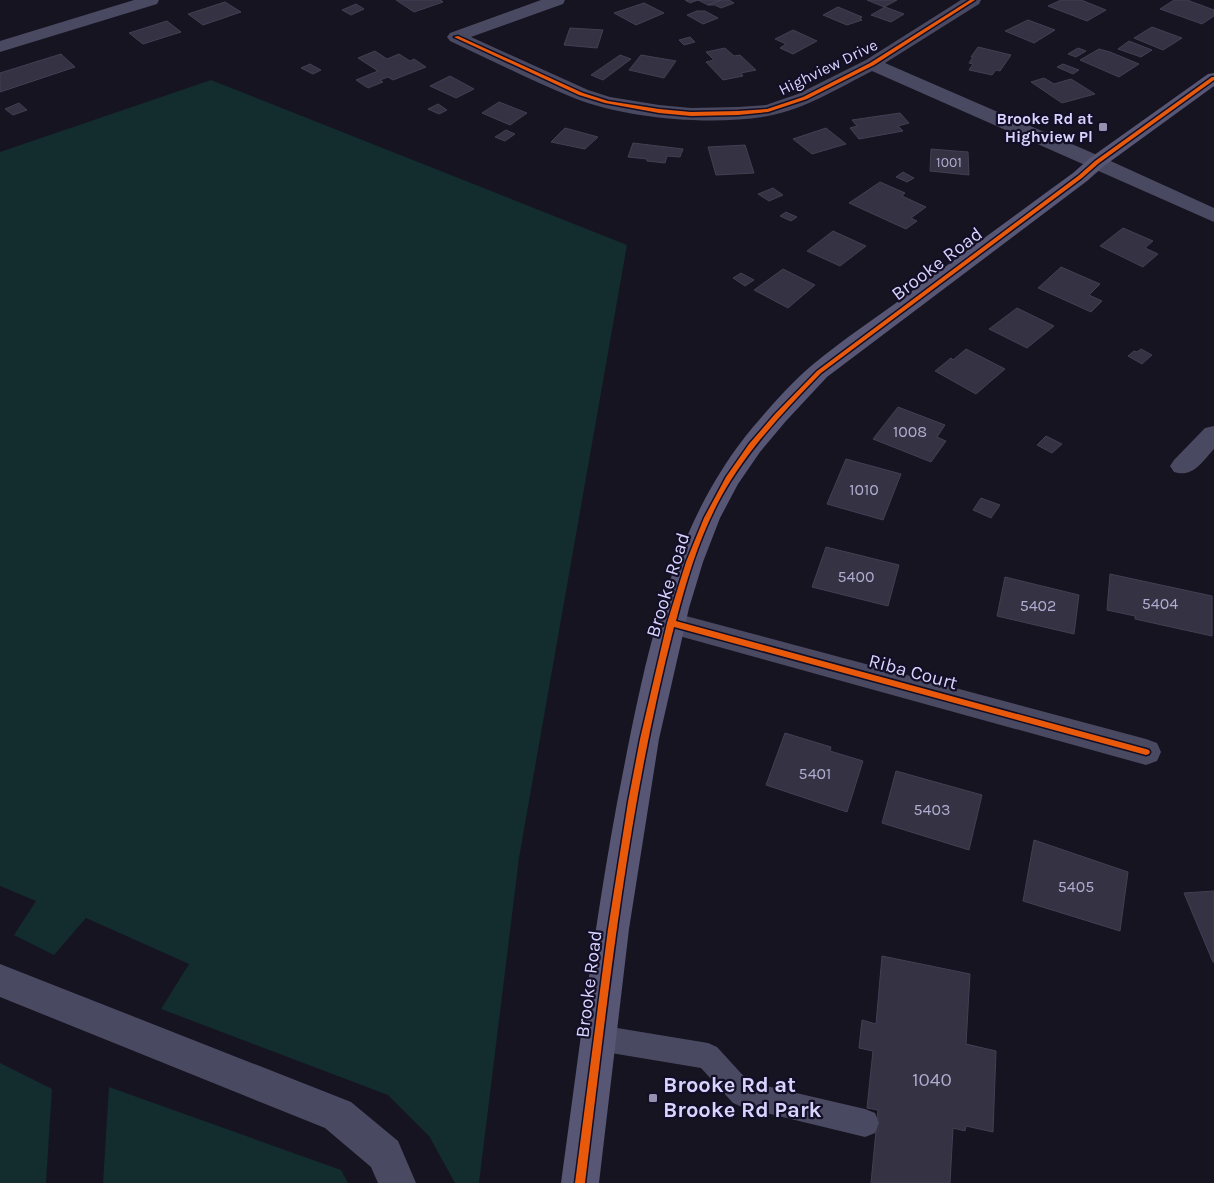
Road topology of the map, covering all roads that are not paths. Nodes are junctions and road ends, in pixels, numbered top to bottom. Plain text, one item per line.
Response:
1 (151, 0) edge
2 (557, 0) edge
3 (973, 0) edge
4 (0, 47) edge
5 (872, 64) junction
6 (1214, 78) edge
7 (1097, 162) junction
8 (1214, 216) edge
9 (1214, 434) edge
10 (1183, 466) dead end
11 (671, 623) junction
12 (1146, 752) dead end
13 (0, 980) edge
14 (599, 1038) junction
15 (865, 1122) dead end
16 (398, 1183) edge
17 (580, 1183) edge

1 - 4 street
2 - 5 street, Highview Drive
3 - 5 street, Highview Drive
5 - 7 street
6 - 7 street, Brooke Road
7 - 8 street
7 - 11 street, Brooke Road
9 - 10 street
11 - 12 street, Riba Court
11 - 14 street, Brooke Road
13 - 16 street
14 - 15 lane
14 - 17 street, Brooke Road

